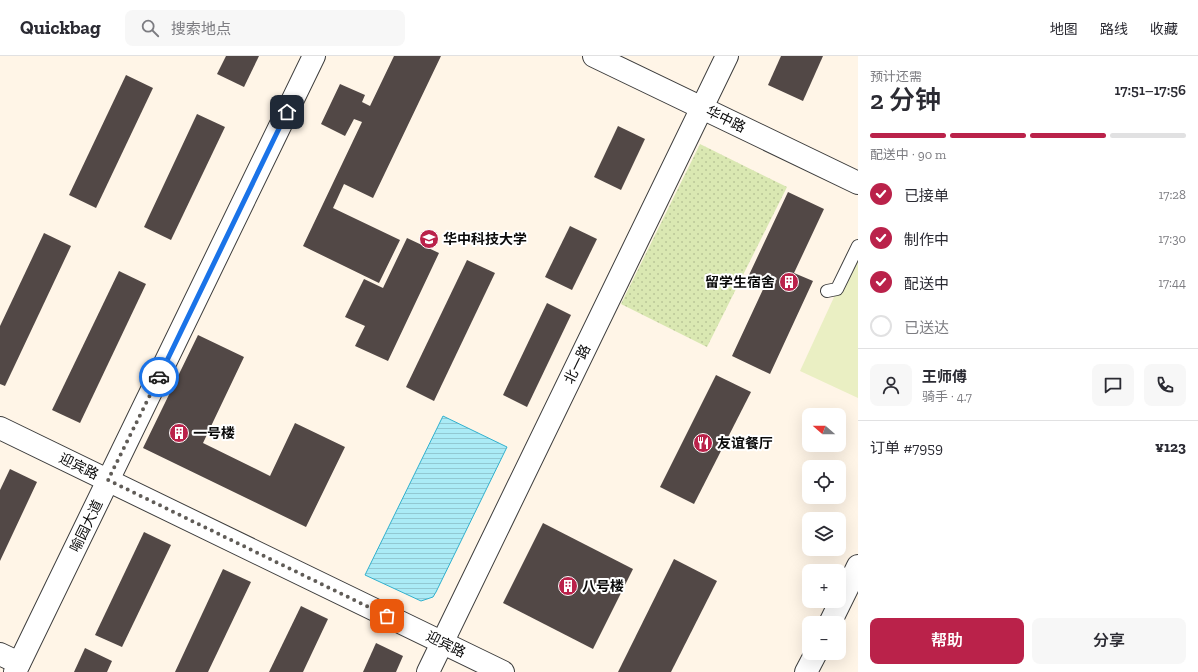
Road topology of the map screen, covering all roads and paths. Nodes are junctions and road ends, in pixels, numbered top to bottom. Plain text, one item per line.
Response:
1 (314, 56) edge
2 (594, 56) edge
3 (727, 56) edge
4 (702, 108) junction
5 (858, 183) edge
6 (858, 246) edge
7 (827, 291) dead end
8 (0, 428) edge
9 (108, 480) junction
10 (858, 566) edge
11 (833, 616) edge
12 (442, 643) junction
13 (0, 654) edge
14 (812, 660) edge
15 (17, 668) edge
16 (428, 672) edge
17 (503, 672) edge
18 (806, 672) edge

1 - 9 street, 喻园大道
2 - 4 street, 华中路
3 - 4 street, 北一路
4 - 5 street, 华中路
4 - 12 street, 北一路
6 - 7 lane
8 - 9 street, 迎宾路
9 - 12 street, 迎宾路
9 - 15 street, 喻园大道
10 - 11 street
12 - 16 street, 北一路
12 - 17 street, 迎宾路
13 - 15 street
14 - 18 street

